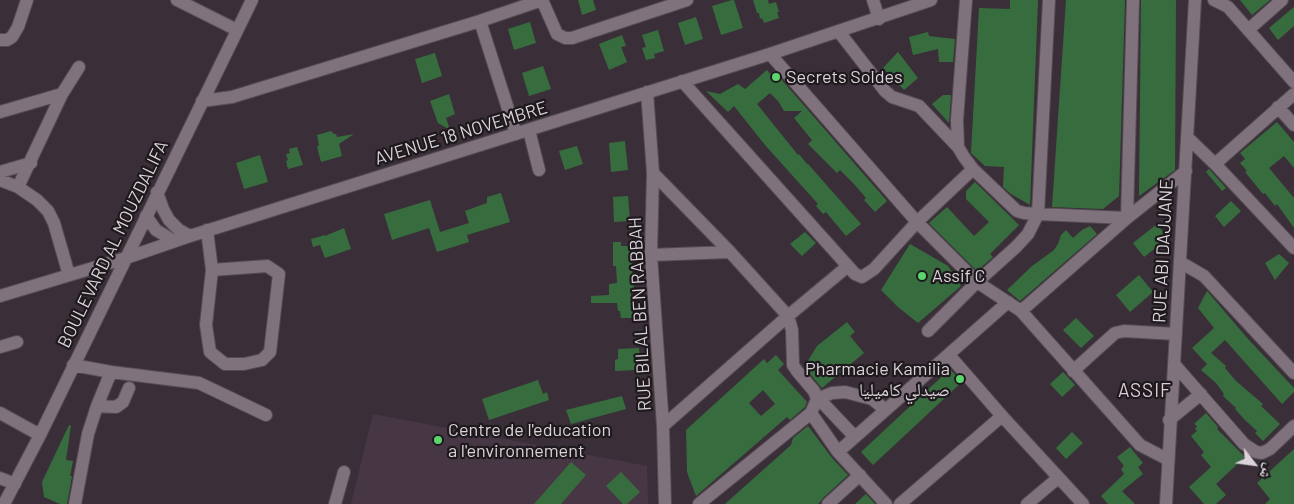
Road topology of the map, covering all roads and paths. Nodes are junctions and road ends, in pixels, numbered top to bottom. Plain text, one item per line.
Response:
1 (27, 0) edge
2 (177, 0) edge
3 (252, 0) edge
4 (542, 0) edge
5 (687, 0) edge
6 (873, 0) edge
7 (931, 0) edge
8 (966, 0) edge
9 (1049, 0) edge
10 (1133, 0) edge
11 (1214, 0) edge
12 (1282, 0) edge
13 (1199, 1) edge
14 (879, 18) junction
15 (480, 22) junction
16 (238, 30) junction
17 (1248, 30) junction
18 (839, 32) junction
19 (0, 40) edge
20 (770, 54) junction
21 (79, 67) dead end
22 (682, 81) junction
23 (1294, 82) edge
24 (646, 92) junction
25 (62, 94) junction
26 (1294, 94) edge
27 (202, 101) junction
28 (1278, 107) junction
29 (0, 112) edge
30 (1294, 125) edge
31 (522, 132) junction
32 (1186, 137) junction
33 (958, 147) junction
34 (31, 163) junction
35 (1214, 164) junction
36 (973, 169) junction
37 (539, 170) dead end
38 (1186, 171) junction
39 (0, 172) edge
40 (654, 173) junction
41 (0, 180) edge
42 (18, 188) junction
43 (157, 192) junction
44 (1038, 214) junction
45 (146, 216) junction
46 (1127, 218) junction
47 (917, 222) junction
48 (207, 230) junction
49 (190, 236) junction
50 (174, 241) junction
51 (1294, 248) edge
52 (730, 252) junction
53 (652, 256) junction
54 (126, 258) junction
55 (1180, 262) junction
56 (848, 266) junction
57 (212, 270) junction
58 (69, 275) junction
59 (977, 282) junction
60 (0, 296) edge
61 (1008, 302) junction
62 (1021, 311) junction
63 (788, 316) junction
64 (928, 330) dead end
65 (1176, 334) junction
66 (17, 342) dead end
67 (0, 347) edge
68 (949, 355) junction
69 (1174, 364) junction
70 (73, 365) junction
71 (1073, 371) junction
72 (112, 372) junction
73 (1294, 373) edge
74 (129, 388) dead end
75 (1201, 394) junction
76 (818, 399) junction
77 (97, 406) junction
78 (886, 410) junction
79 (0, 413) edge
80 (811, 413) junction
81 (266, 416) dead end
82 (1002, 416) junction
83 (1169, 420) junction
84 (663, 426) junction
85 (1294, 426) edge
86 (40, 435) junction
87 (855, 437) junction
88 (838, 452) junction
89 (1167, 459) junction
90 (344, 472) dead end
91 (860, 476) junction
92 (0, 478) edge
93 (1058, 478) junction
94 (14, 484) junction
95 (4, 504) edge
96 (75, 504) edge
97 (336, 504) edge
98 (665, 504) edge
99 (700, 504) edge
100 (828, 504) edge
101 (886, 504) edge
102 (900, 504) edge
103 (1026, 504) edge
104 (1083, 504) edge
105 (1166, 504) edge

1 - 19 street
2 - 16 street
3 - 16 street, BOULEVARD AL MOUZDALIFA
4 - 5 street
4 - 15 street
6 - 14 street
7 - 14 street, AVENUE 18 NOVEMBRE
8 - 33 street
9 - 44 street
10 - 46 street
11 - 17 street
12 - 17 street
13 - 32 street, RUE ABI DAJJANE
14 - 18 street, AVENUE 18 NOVEMBRE
15 - 27 street
15 - 31 street
16 - 27 street, BOULEVARD AL MOUZDALIFA
17 - 23 street
18 - 20 street, AVENUE 18 NOVEMBRE
18 - 33 street
20 - 22 street, AVENUE 18 NOVEMBRE
20 - 47 street
21 - 25 street
22 - 24 street, AVENUE 18 NOVEMBRE
22 - 56 street
24 - 31 street, AVENUE 18 NOVEMBRE
24 - 40 street, RUE BILAL BEN RABBAH
25 - 29 street
25 - 34 street
26 - 28 street
27 - 43 street, BOULEVARD AL MOUZDALIFA
28 - 30 street
28 - 35 street
31 - 37 street
31 - 48 street, AVENUE 18 NOVEMBRE
32 - 35 street
32 - 38 street, RUE ABI DAJJANE
33 - 36 street
34 - 39 street
34 - 42 street
35 - 51 street
36 - 44 street
36 - 47 street
38 - 46 street
38 - 55 street, RUE ABI DAJJANE
40 - 52 street
40 - 53 street, RUE BILAL BEN RABBAH
41 - 42 street
42 - 58 street
43 - 45 street, BOULEVARD AL MOUZDALIFA
43 - 49 street
44 - 46 street
44 - 59 street
45 - 50 street
45 - 54 street, BOULEVARD AL MOUZDALIFA
46 - 62 street
47 - 56 street
47 - 59 street
48 - 49 street, AVENUE 18 NOVEMBRE
48 - 57 street
49 - 50 street, AVENUE 18 NOVEMBRE
50 - 54 street, AVENUE 18 NOVEMBRE
52 - 53 street
52 - 63 street
53 - 84 street, RUE BILAL BEN RABBAH
54 - 58 street, AVENUE 18 NOVEMBRE
54 - 70 street, BOULEVARD AL MOUZDALIFA
55 - 65 street, RUE ABI DAJJANE
55 - 73 street
56 - 63 street
57 - 57 street
58 - 60 street, AVENUE 18 NOVEMBRE
59 - 61 street
59 - 64 street
61 - 62 street
61 - 68 street
62 - 71 street
63 - 76 street
63 - 84 street
65 - 69 street, RUE ABI DAJJANE
65 - 71 street
66 - 67 street
68 - 78 street
68 - 82 street
69 - 75 street
69 - 83 street, RUE ABI DAJJANE
70 - 72 street
70 - 86 street, BOULEVARD AL MOUZDALIFA
71 - 89 street
72 - 77 street
72 - 81 street
74 - 77 street
75 - 83 street
75 - 85 street
76 - 78 street
76 - 80 street
76 - 87 street
77 - 96 street
78 - 87 street
79 - 86 street
80 - 88 street
80 - 99 street
82 - 93 street
82 - 102 street
83 - 89 street, RUE ABI DAJJANE
84 - 98 street, RUE BILAL BEN RABBAH
86 - 94 street, BOULEVARD AL MOUZDALIFA
87 - 88 street
88 - 91 street
89 - 105 street, RUE ABI DAJJANE
90 - 97 street
91 - 100 street
91 - 101 street
92 - 94 street
93 - 103 street
93 - 104 street
94 - 95 street, BOULEVARD AL MOUZDALIFA

